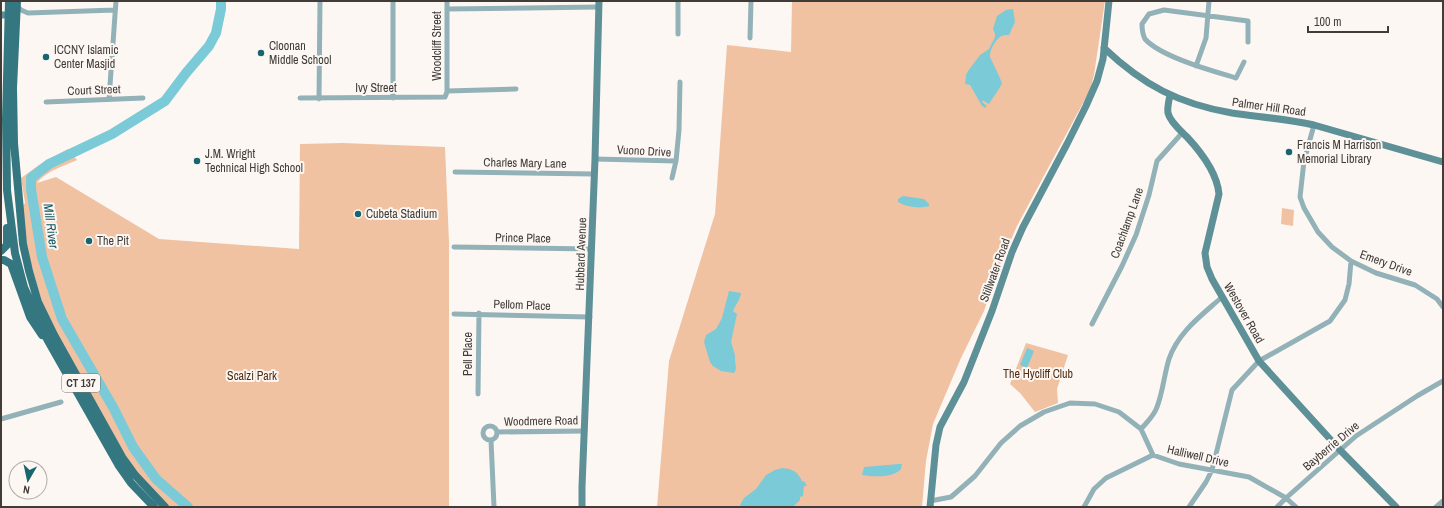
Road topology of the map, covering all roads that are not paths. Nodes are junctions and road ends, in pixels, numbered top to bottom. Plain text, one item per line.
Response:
1 (9, 1) edge
2 (116, 1) edge
3 (320, 1) edge
4 (393, 1) edge
5 (447, 1) edge
6 (678, 1) edge
7 (751, 1) edge
8 (1109, 1) edge
9 (1209, 1) edge
10 (17, 3) edge
11 (599, 4) edge
12 (447, 9) junction
13 (115, 10) junction
14 (28, 13) junction
15 (1209, 15) junction
16 (11, 17) edge
17 (678, 34) dead end
18 (750, 38) dead end
19 (1248, 42) dead end
20 (1104, 48) junction
21 (1244, 62) dead end
22 (1196, 66) junction
23 (680, 82) dead end
24 (516, 89) dead end
25 (447, 91) junction
26 (1170, 95) junction
27 (143, 98) dead end
28 (300, 98) dead end
29 (319, 98) junction
30 (393, 98) junction
31 (109, 99) junction
32 (46, 102) dead end
33 (1314, 125) junction
34 (1183, 132) junction
35 (14, 140) junction
36 (6, 147) junction
37 (595, 159) junction
38 (676, 161) junction
39 (1443, 162) edge
40 (455, 172) dead end
41 (594, 174) junction
42 (672, 178) dead end
43 (7, 197) junction
44 (454, 247) dead end
45 (592, 249) junction
46 (1, 251) edge
47 (1, 260) edge
48 (1351, 261) junction
49 (1222, 297) junction
50 (1443, 307) edge
51 (454, 314) dead end
52 (479, 314) junction
53 (590, 317) junction
54 (1092, 324) dead end
55 (47, 339) junction
56 (1259, 361) junction
57 (1443, 381) edge
58 (478, 394) dead end
59 (61, 402) dead end
60 (1, 419) edge
61 (1141, 429) junction
62 (585, 431) junction
63 (497, 432) junction
64 (491, 440) junction
65 (1340, 450) junction
66 (1153, 455) junction
67 (1212, 470) junction
68 (1286, 498) junction
69 (1443, 501) edge
70 (929, 505) edge
71 (154, 507) edge
72 (166, 507) edge
73 (494, 507) edge
74 (582, 507) edge
75 (1084, 507) edge
76 (1189, 507) edge
77 (1277, 507) edge
78 (1296, 507) edge
79 (1396, 507) edge
80 (1436, 507) edge

1 - 16 main road, CT 137
2 - 13 street
3 - 29 street
4 - 30 street
5 - 12 street, Woodcliff Street
6 - 17 street
7 - 18 street
8 - 20 street, Stillwater Road
9 - 15 street
10 - 14 street
10 - 16 main road, CT 137
11 - 12 street
11 - 37 street, Hubbard Avenue
12 - 25 street, Woodcliff Street
13 - 14 street
13 - 31 street
14 - 16 street
15 - 19 street
15 - 22 street
15 - 22 street
16 - 35 main road, CT 137
16 - 36 main road, CT 137
20 - 26 street, Palmer Hill Road
20 - 70 street, Stillwater Road
21 - 22 street
23 - 38 street
24 - 25 street
25 - 30 street, Ivy Street
26 - 33 street, Palmer Hill Road
26 - 34 street, Westover Road
27 - 31 street, Court Street
28 - 29 street, Ivy Street
29 - 30 street, Ivy Street
31 - 32 street, Court Street
33 - 39 street, Palmer Hill Road
33 - 48 street, Emery Drive
34 - 49 street, Westover Road
34 - 54 street, Coachlamp Lane
35 - 36 main road
35 - 72 main road, CT 137
36 - 43 main road, CT 137
37 - 38 street, Vuono Drive
37 - 41 street, Hubbard Avenue
38 - 42 street, Vuono Drive
40 - 41 street, Charles Mary Lane
41 - 45 street, Hubbard Avenue
43 - 46 main road
43 - 55 main road, CT 137
44 - 45 street, Prince Place
45 - 53 street, Hubbard Avenue
47 - 55 main road
48 - 50 street, Emery Drive
48 - 56 street
49 - 56 street, Westover Road
49 - 61 street
51 - 52 street, Pellom Place
52 - 53 street, Pellom Place
52 - 58 street, Pell Place
53 - 62 street, Hubbard Avenue
55 - 71 main road, CT 137
56 - 65 street, Westover Road
56 - 67 street
57 - 65 street, Bayberrie Drive
59 - 60 street
61 - 66 street, Halliwell Drive
61 - 70 street, Halliwell Drive
62 - 63 street, Woodmere Road
62 - 74 street, Hubbard Avenue
63 - 64 street, Woodmere Road
63 - 64 street, Woodmere Road
64 - 73 street, Woodmere Road
65 - 68 street, Bayberrie Drive
65 - 79 street, Westover Road
66 - 67 street, Halliwell Drive
66 - 75 street
67 - 68 street, Halliwell Drive
67 - 76 street
68 - 77 street, Bayberrie Drive
68 - 78 street, Halliwell Drive
69 - 80 street

